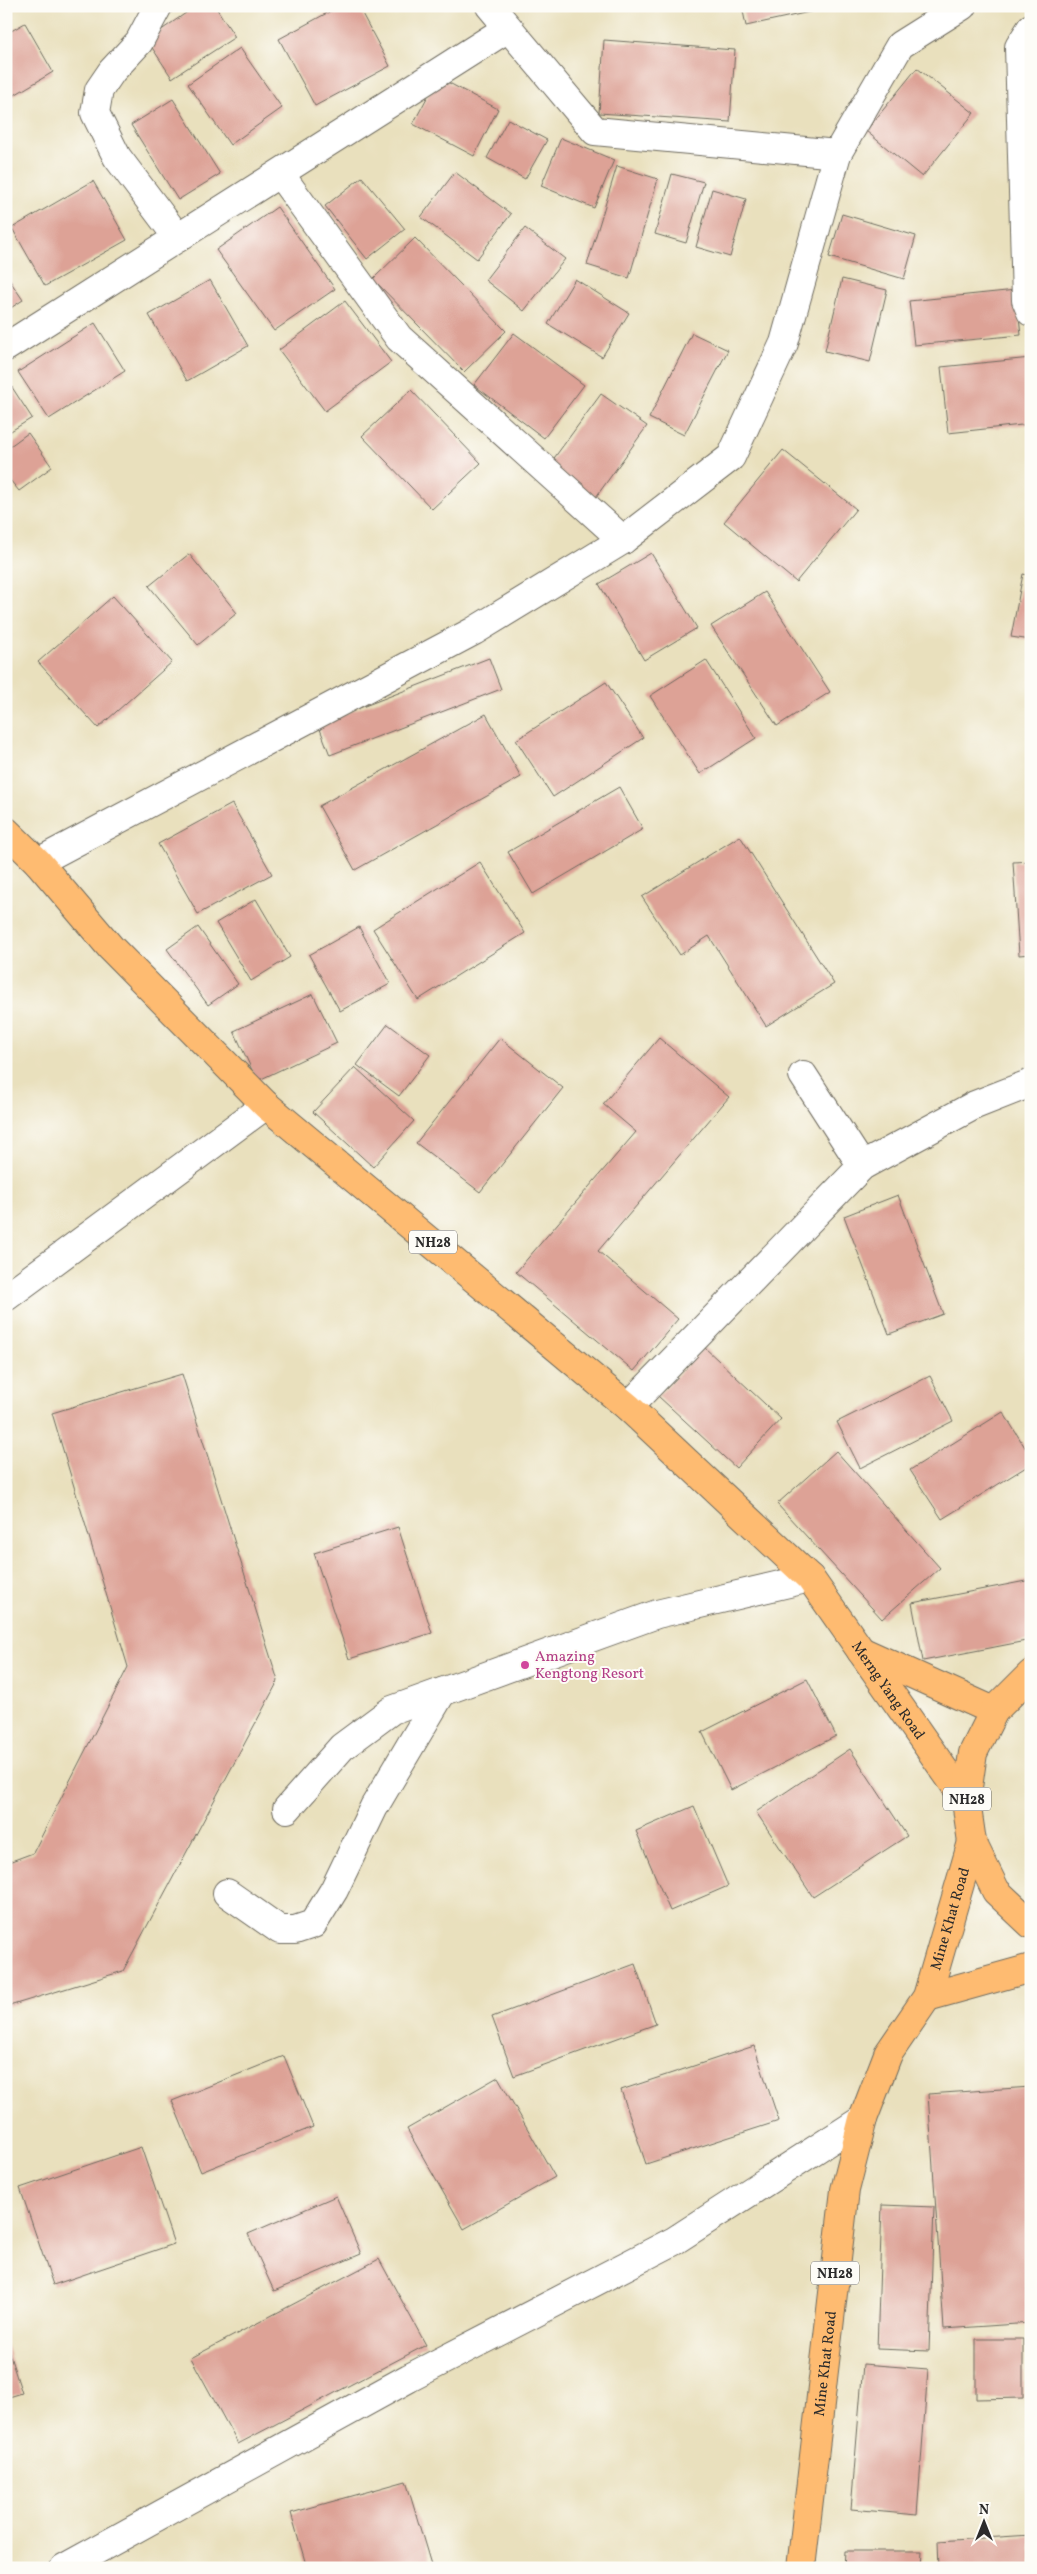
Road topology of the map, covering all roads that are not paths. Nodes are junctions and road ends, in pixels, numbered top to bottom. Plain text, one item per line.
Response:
1 (158, 6) edge
2 (490, 6) edge
3 (962, 6) edge
4 (508, 28) junction
5 (1031, 28) edge
6 (837, 154) junction
7 (280, 174) junction
8 (178, 238) junction
9 (1031, 312) edge
10 (6, 347) edge
11 (623, 540) junction
12 (6, 831) edge
13 (38, 862) junction
14 (803, 1075) dead end
15 (1031, 1083) edge
16 (266, 1105) junction
17 (862, 1166) junction
18 (6, 1297) edge
19 (628, 1407) junction
20 (810, 1578) junction
21 (860, 1651) junction
22 (1031, 1674) edge
23 (442, 1692) junction
24 (994, 1711) junction
25 (966, 1801) junction
26 (287, 1810) dead end
27 (972, 1842) junction
28 (227, 1893) dead end
29 (1031, 1924) edge
30 (1031, 1968) edge
31 (927, 1997) junction
32 (863, 2120) junction
33 (64, 2568) edge
34 (801, 2568) edge

1 - 8 street
2 - 4 street
3 - 6 street
4 - 6 street
4 - 7 street
5 - 9 street
6 - 11 street
7 - 8 street
7 - 11 street
8 - 10 street
11 - 13 street
12 - 13 highway, NH28
13 - 16 highway, NH28
14 - 17 street
15 - 17 street
16 - 18 street
16 - 19 highway, NH28
17 - 19 street
19 - 20 highway, NH28
20 - 21 highway, NH28
20 - 23 street
21 - 24 highway, Merng Yang Road
21 - 25 highway, Merng Yang Road / NH28
22 - 24 highway, NH28
23 - 26 street
23 - 28 street
24 - 25 highway, NH28
25 - 27 highway, NH28
27 - 29 highway, NH28
27 - 31 highway, Mine Khat Road / NH28
30 - 31 highway, Mine Khat Road
31 - 32 highway, Mine Khat Road / NH28
32 - 33 street
32 - 34 highway, Mine Khat Road / NH28

